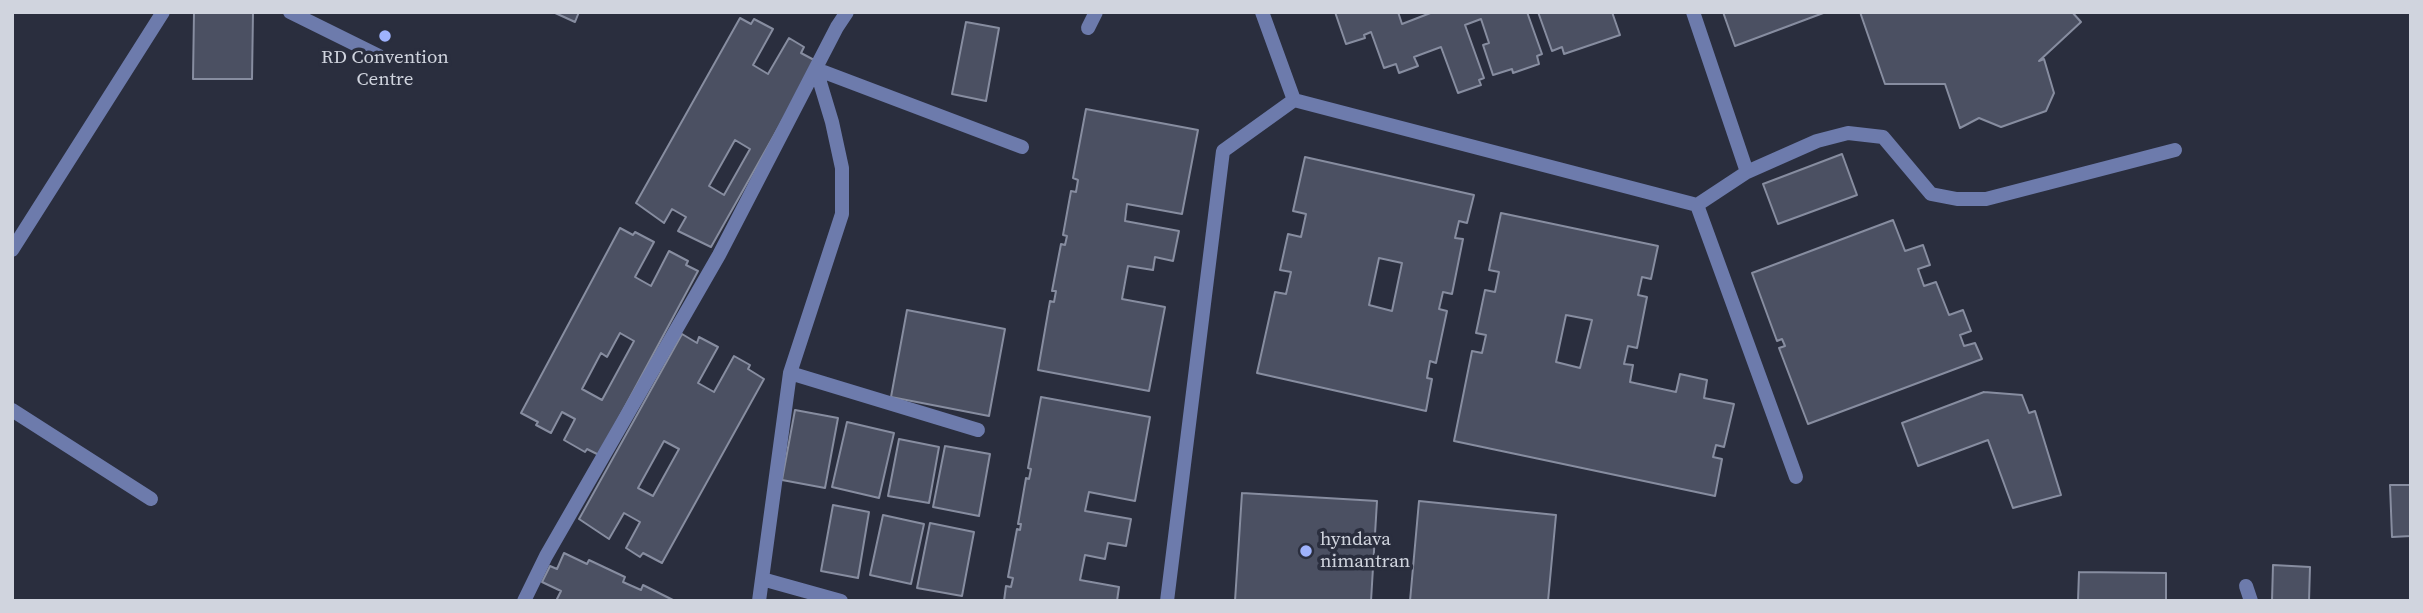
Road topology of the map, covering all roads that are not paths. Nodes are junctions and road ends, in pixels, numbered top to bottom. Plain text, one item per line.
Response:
1 (163, 12) edge
2 (290, 12) edge
3 (847, 12) edge
4 (1096, 12) edge
5 (1262, 12) edge
6 (1693, 12) edge
7 (1088, 28) dead end
8 (379, 56) dead end
9 (817, 69) junction
10 (1294, 100) junction
11 (1022, 147) dead end
12 (2175, 150) dead end
13 (1748, 172) junction
14 (1697, 205) junction
15 (12, 250) edge
16 (790, 373) junction
17 (12, 410) edge
18 (978, 430) dead end
19 (1796, 477) dead end
20 (152, 499) dead end
21 (762, 579) junction
22 (2246, 586) dead end
23 (524, 601) edge
24 (759, 601) edge
25 (841, 601) edge
26 (1167, 601) edge
27 (2251, 601) edge

1 - 15 street
2 - 8 street
3 - 9 street
4 - 7 street
5 - 10 street
6 - 13 street
9 - 11 street
9 - 16 street
9 - 23 street
10 - 14 street
10 - 26 street
12 - 13 street
13 - 14 street
14 - 19 street
16 - 18 street
16 - 21 street
17 - 20 street
21 - 24 street
21 - 25 street
22 - 27 street

